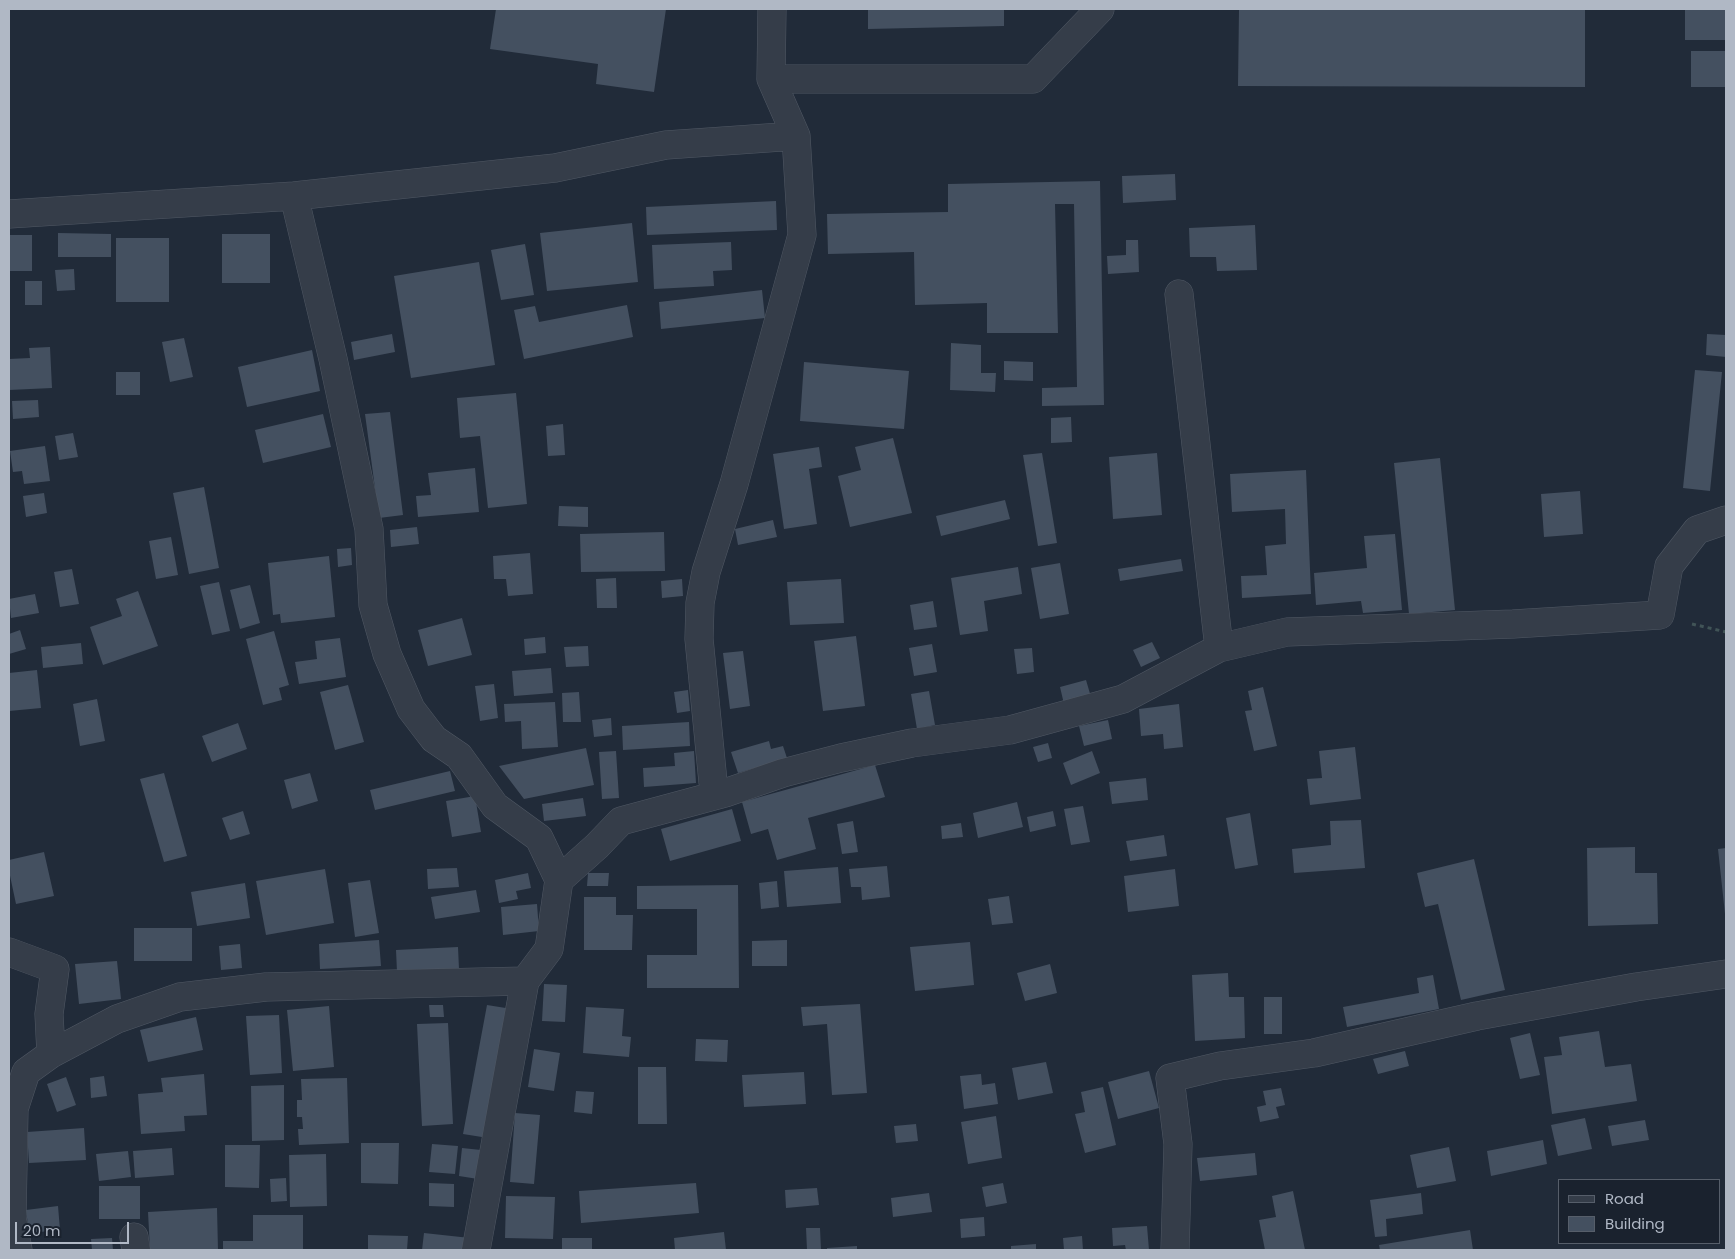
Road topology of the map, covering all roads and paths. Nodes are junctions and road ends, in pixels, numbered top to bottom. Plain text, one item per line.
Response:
1 (772, 9) edge
2 (1100, 9) edge
3 (771, 79) junction
4 (796, 136) junction
5 (294, 196) junction
6 (9, 214) edge
7 (1179, 294) dead end
8 (1726, 520) edge
9 (1219, 648) junction
10 (718, 793) junction
11 (559, 880) junction
12 (9, 952) edge
13 (1726, 974) edge
14 (526, 981) junction
15 (51, 1054) junction
16 (18, 1250) edge
17 (476, 1250) edge
18 (1175, 1250) edge

1 - 3 street
2 - 3 street
3 - 4 street
4 - 5 street
4 - 10 street
5 - 6 street
5 - 11 street
7 - 9 street
8 - 9 street
9 - 10 street
10 - 11 street
11 - 14 street
12 - 15 street
13 - 18 street
14 - 15 street
14 - 17 street
15 - 16 street

